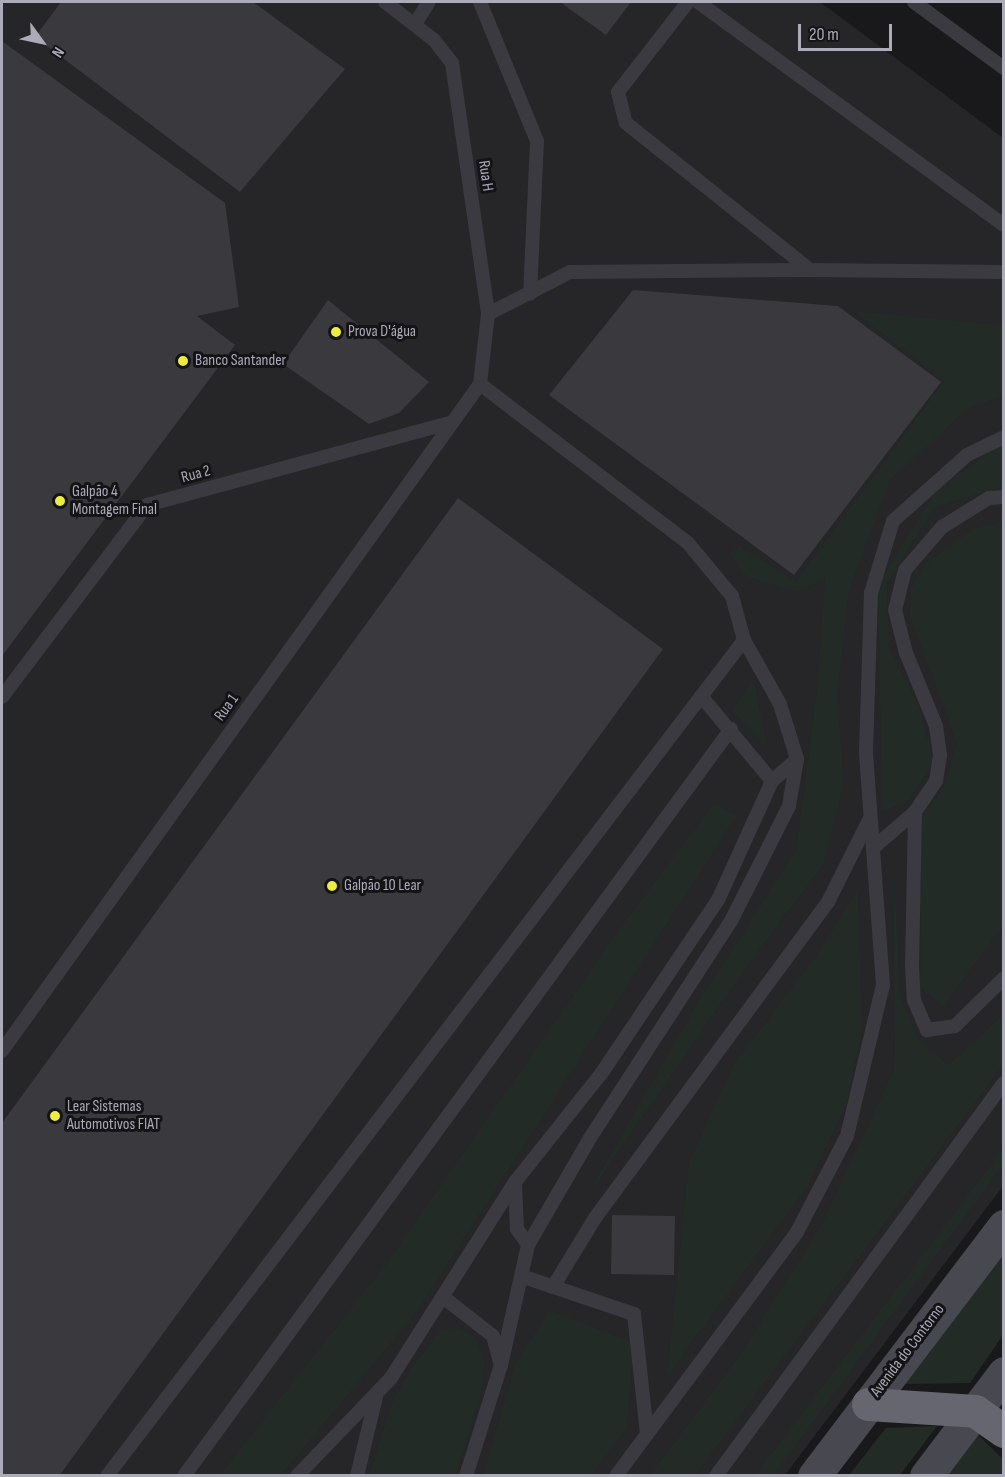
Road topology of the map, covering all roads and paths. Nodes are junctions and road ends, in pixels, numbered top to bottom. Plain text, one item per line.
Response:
1 (385, 2) edge
2 (429, 2) edge
3 (480, 2) edge
4 (688, 2) edge
5 (698, 2) edge
6 (914, 2) edge
7 (415, 24) junction
8 (1004, 68) edge
9 (1004, 225) edge
10 (810, 270) junction
11 (1004, 272) edge
12 (530, 294) junction
13 (488, 314) junction
14 (480, 384) junction
15 (452, 422) junction
16 (1004, 437) edge
17 (1004, 497) edge
18 (744, 640) junction
19 (701, 696) junction
20 (2, 697) edge
21 (731, 729) junction
22 (797, 759) junction
23 (772, 781) junction
24 (915, 812) junction
25 (871, 816) junction
26 (873, 848) junction
27 (1004, 978) edge
28 (2, 1051) edge
29 (1004, 1083) edge
30 (515, 1182) junction
31 (1004, 1226) edge
32 (528, 1245) junction
33 (524, 1277) junction
34 (554, 1287) junction
35 (443, 1297) junction
36 (501, 1365) junction
37 (1004, 1373) edge
38 (377, 1392) junction
39 (868, 1404) junction
40 (975, 1411) junction
41 (1004, 1431) edge
42 (647, 1434) junction
43 (107, 1476) edge
44 (184, 1476) edge
45 (297, 1476) edge
46 (357, 1476) edge
47 (466, 1476) edge
48 (616, 1476) edge
49 (716, 1476) edge
50 (814, 1476) edge
51 (926, 1476) edge

1 - 7 lane, Rua H
2 - 7 lane
3 - 12 lane
4 - 10 lane
5 - 9 lane
6 - 8 lane
7 - 13 lane, Rua H
10 - 11 lane
10 - 12 lane
12 - 13 lane
13 - 14 lane, Rua H
14 - 15 lane, Rua 1
14 - 18 lane
15 - 20 lane, Rua 2
15 - 28 lane, Rua 1
16 - 25 lane
17 - 24 lane
18 - 19 lane
18 - 22 lane
19 - 21 lane
19 - 43 lane
21 - 23 lane
21 - 44 lane
22 - 23 lane
22 - 32 lane
23 - 30 lane
24 - 26 lane
24 - 27 lane
25 - 26 lane
25 - 34 lane
26 - 42 lane
29 - 49 lane
30 - 32 lane
30 - 35 lane
31 - 39 main road, Avenida do Contorno
32 - 33 lane
33 - 34 lane
33 - 36 lane
34 - 42 lane
35 - 36 lane
35 - 38 lane
36 - 47 lane
37 - 40 main road
38 - 45 lane
38 - 46 lane
39 - 40 highway
39 - 50 main road, Avenida do Contorno
40 - 41 highway
40 - 51 main road
42 - 48 lane

